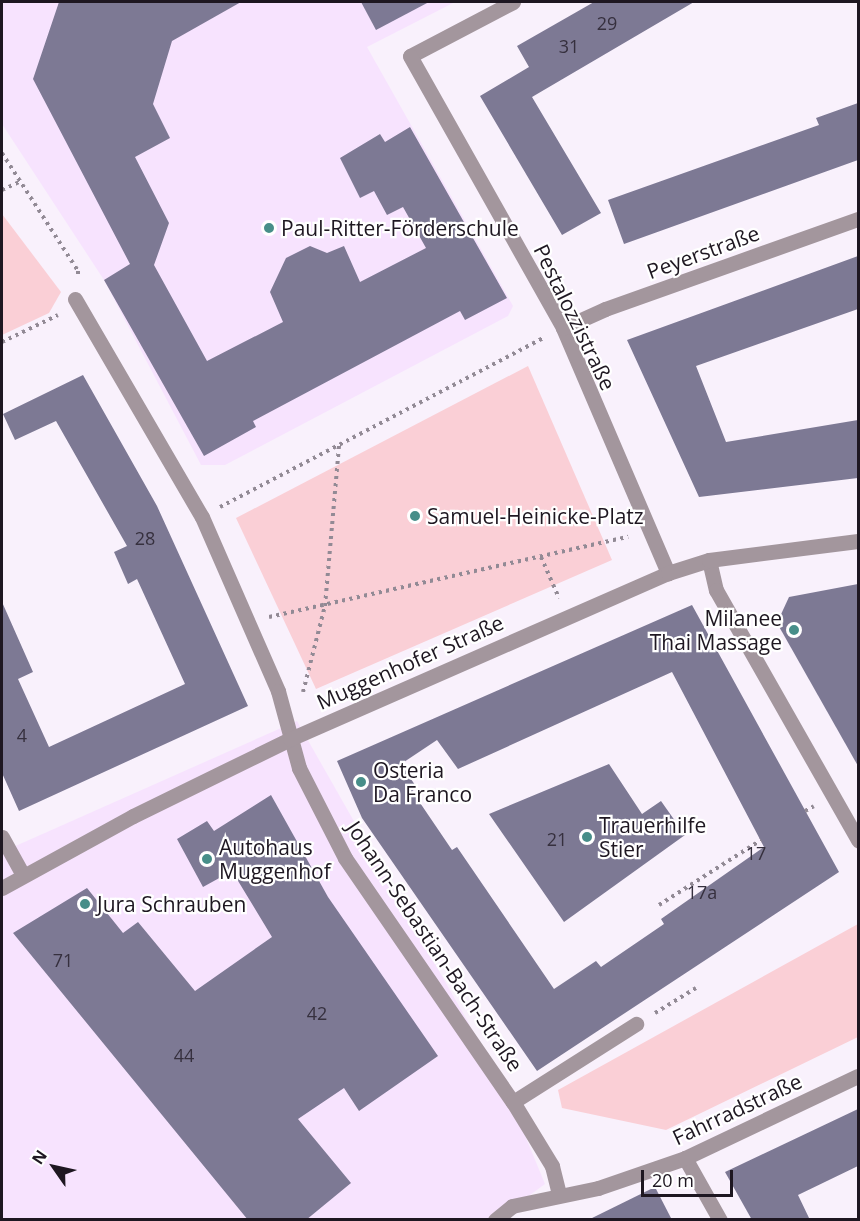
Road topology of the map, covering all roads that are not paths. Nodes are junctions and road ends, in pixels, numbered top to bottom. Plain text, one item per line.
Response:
1 (513, 2) edge
2 (858, 219) edge
3 (77, 302) road end
4 (563, 328) junction
5 (858, 541) edge
6 (709, 560) junction
7 (668, 573) junction
8 (290, 739) junction
9 (2, 837) edge
10 (858, 840) edge
11 (23, 876) junction
12 (2, 888) edge
13 (636, 1024) road end
14 (858, 1076) edge
15 (513, 1102) junction
16 (685, 1158) junction
17 (560, 1195) junction
18 (495, 1220) edge
19 (720, 1220) edge

1 - 4 street, Pestalozzistraße
2 - 4 street, Peyerstraße
3 - 8 street, Johann-Sebastian-Bach-Straße
4 - 7 street, Pestalozzistraße
5 - 6 street, Muggenhofer Straße
6 - 7 street, Muggenhofer Straße
6 - 10 street
7 - 8 street, Muggenhofer Straße
8 - 11 street, Muggenhofer Straße
8 - 15 street, Johann-Sebastian-Bach-Straße
9 - 11 street
11 - 12 street, Muggenhofer Straße
13 - 15 street
14 - 16 street, Fahrradstraße
15 - 17 street, Johann-Sebastian-Bach-Straße
16 - 17 street, Fahrradstraße
16 - 19 street
17 - 18 street, Fahrradstraße

